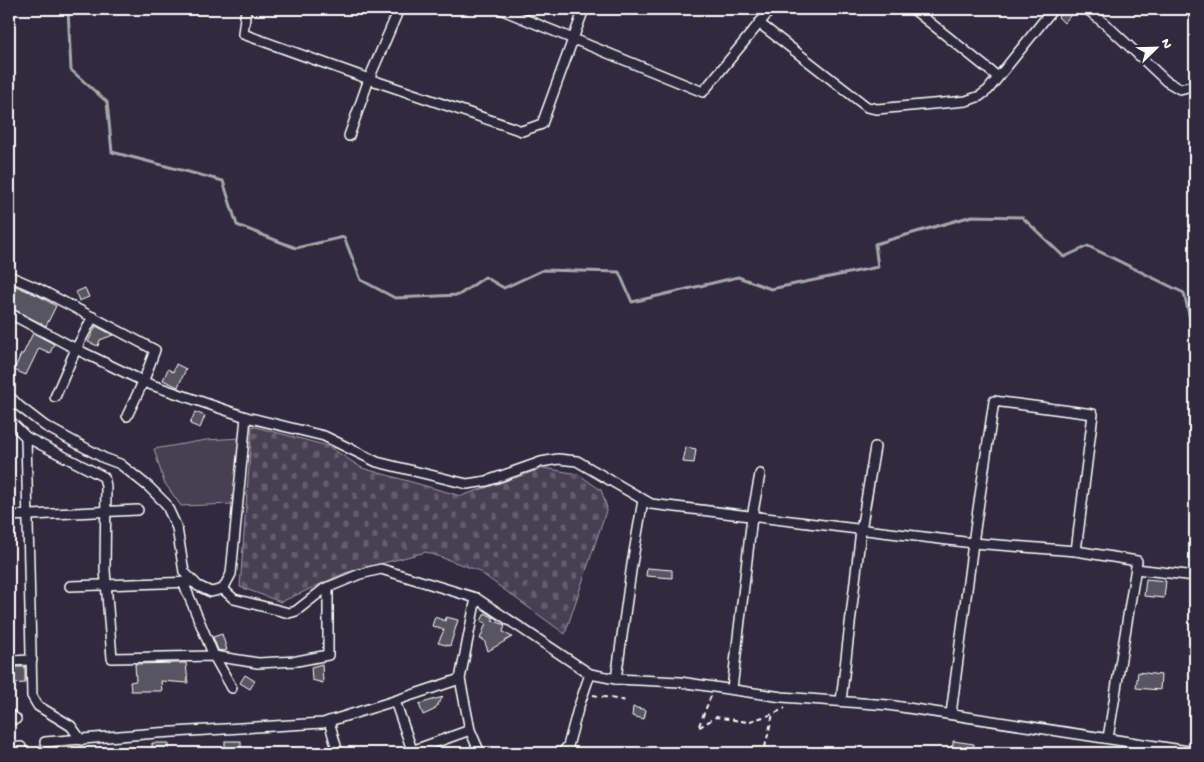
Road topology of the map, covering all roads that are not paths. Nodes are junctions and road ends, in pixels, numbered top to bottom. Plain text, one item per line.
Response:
1 (246, 9) edge
2 (399, 9) edge
3 (500, 9) edge
4 (584, 9) edge
5 (771, 9) edge
6 (913, 9) edge
7 (1053, 9) edge
8 (1087, 9) edge
9 (759, 24) junction
10 (573, 39) junction
11 (998, 77) junction
12 (369, 79) junction
13 (1195, 80) edge
14 (349, 136) dead end
15 (9, 276) edge
16 (9, 313) edge
17 (93, 317) junction
18 (76, 349) junction
19 (144, 380) junction
20 (9, 396) edge
21 (55, 397) dead end
22 (127, 416) dead end
23 (246, 417) junction
24 (9, 420) edge
25 (26, 438) junction
26 (875, 447) dead end
27 (760, 474) dead end
28 (642, 500) junction
29 (106, 510) junction
30 (138, 510) dead end
31 (28, 515) junction
32 (9, 516) edge
33 (752, 517) junction
34 (862, 530) junction
35 (973, 543) junction
36 (1076, 551) junction
37 (1136, 569) junction
38 (1195, 576) edge
39 (183, 582) junction
40 (194, 582) junction
41 (106, 585) junction
42 (70, 586) dead end
43 (223, 588) junction
44 (328, 588) junction
45 (476, 598) junction
46 (214, 656) junction
47 (32, 660) junction
48 (9, 661) edge
49 (590, 674) junction
50 (460, 679) junction
51 (616, 679) junction
52 (232, 688) dead end
53 (732, 689) junction
54 (395, 701) junction
55 (841, 702) junction
56 (951, 714) junction
57 (329, 721) junction
58 (470, 730) junction
59 (1108, 738) junction
60 (81, 740) junction
61 (45, 742) dead end
62 (21, 747) dead end
63 (9, 748) edge
64 (411, 752) edge
65 (1195, 752) edge
66 (338, 753) edge
67 (480, 753) edge
68 (562, 753) edge

1 - 12 street
2 - 12 street
3 - 10 street
4 - 10 street
5 - 9 street
6 - 11 street
7 - 11 street
8 - 13 street
9 - 10 street
9 - 11 street
10 - 12 street
12 - 14 street
15 - 17 street
16 - 18 street
17 - 18 street
17 - 19 street
18 - 19 street
18 - 21 street
19 - 22 street
19 - 23 street
20 - 40 street
23 - 28 street
23 - 43 street
24 - 25 street
25 - 29 street
25 - 31 street
26 - 34 street
27 - 33 street
28 - 33 street
28 - 51 street
29 - 30 street
29 - 31 street
29 - 41 street
31 - 32 street
31 - 47 street
33 - 34 street
33 - 53 street
34 - 35 street
34 - 55 street
35 - 36 street
35 - 36 street
35 - 56 street
36 - 37 street
37 - 38 street
37 - 59 street
39 - 40 street
39 - 41 street
39 - 46 street
40 - 43 street
41 - 42 street
41 - 46 street
43 - 44 street
44 - 45 street
44 - 46 street
45 - 49 street
45 - 50 street
46 - 52 street
47 - 48 street
47 - 60 street
49 - 51 street
49 - 68 street
50 - 54 street
50 - 58 street
51 - 53 street
53 - 55 street
54 - 57 street
54 - 64 street
55 - 56 street
56 - 59 street
57 - 60 street
57 - 66 street
58 - 64 street
58 - 67 street
59 - 65 street
60 - 61 street
62 - 63 street

